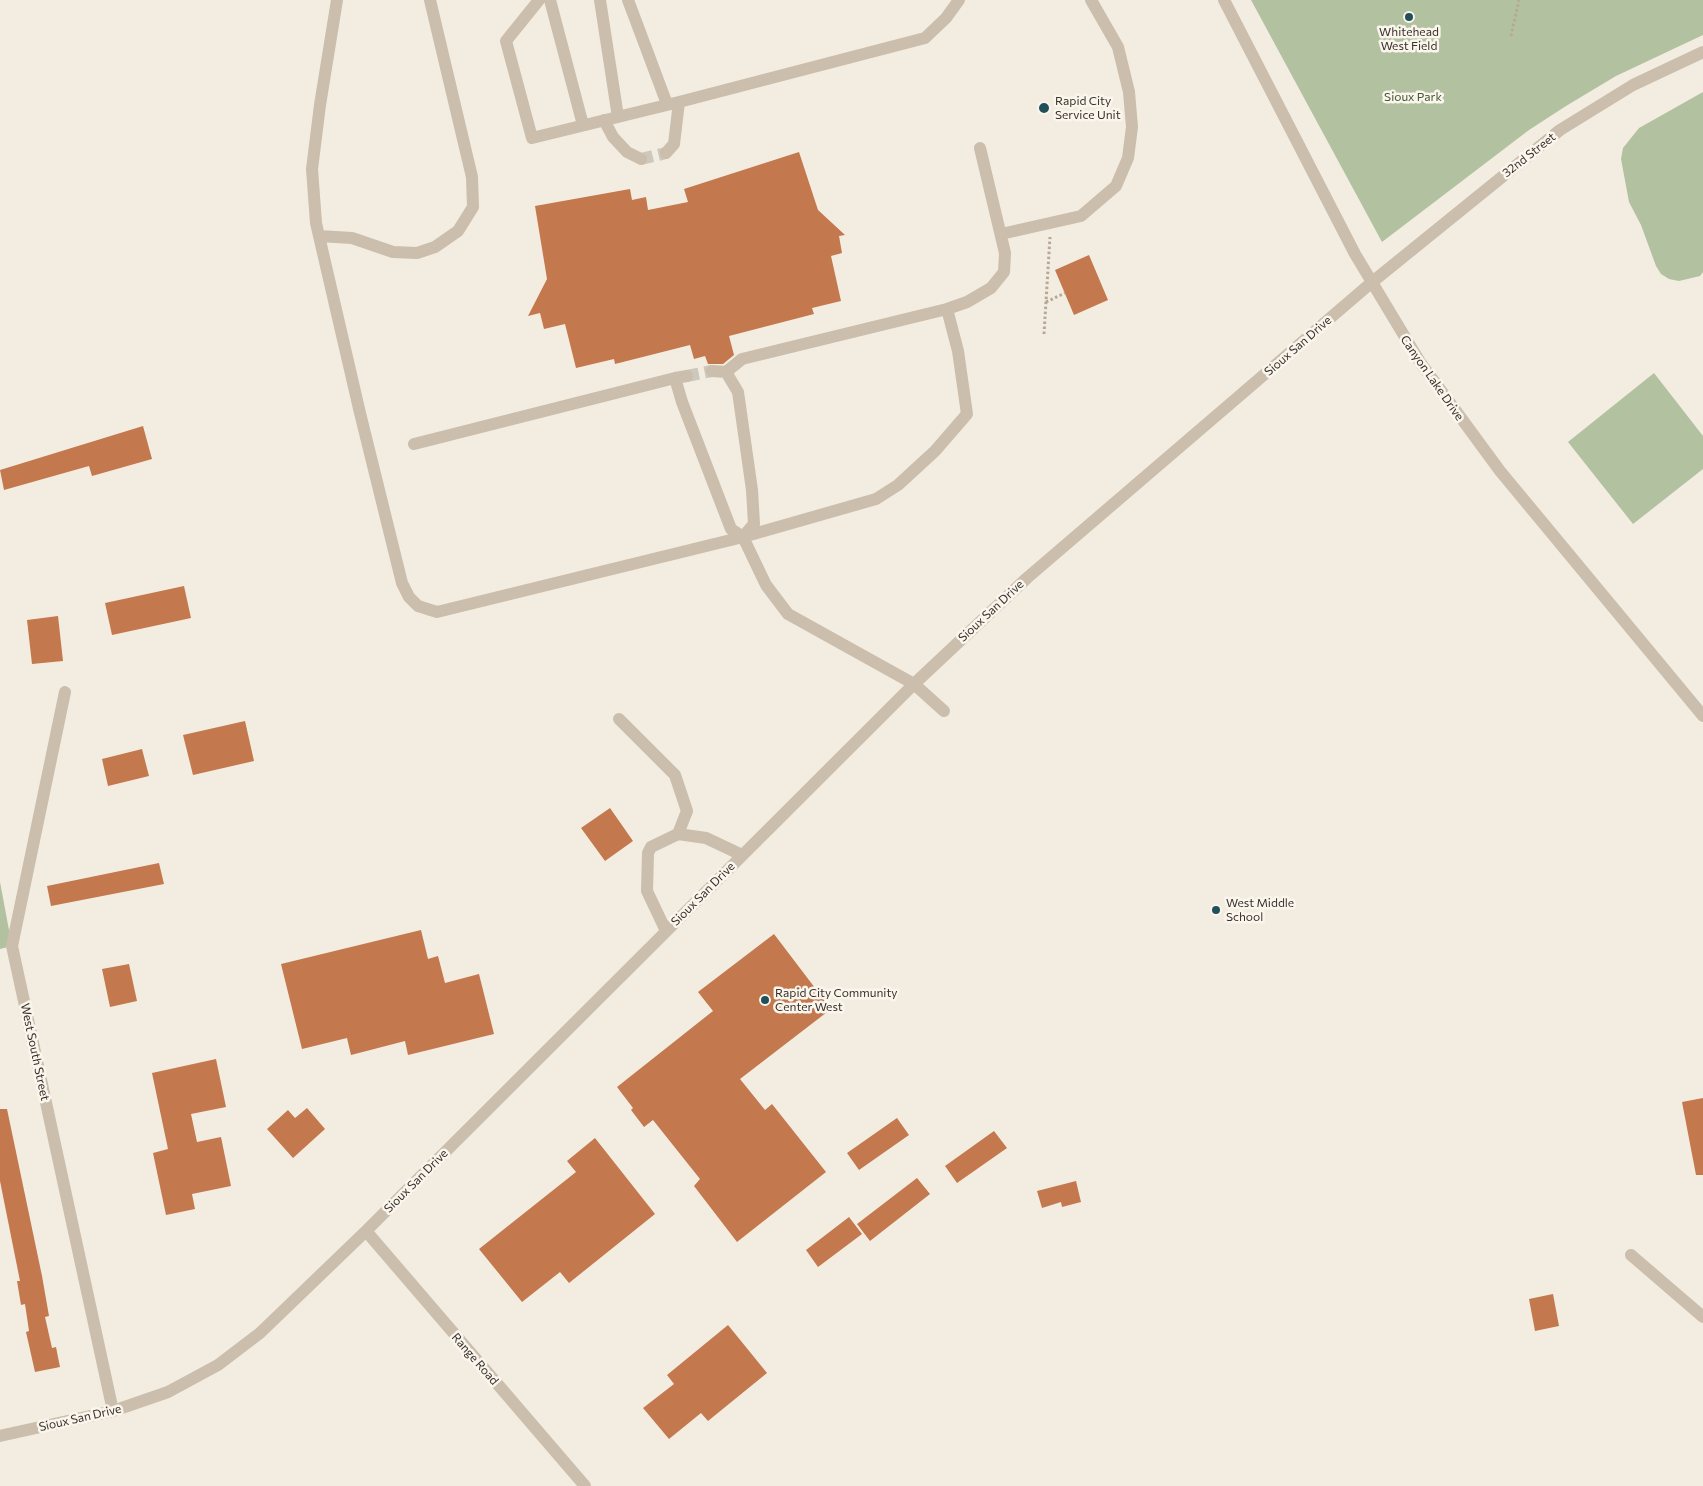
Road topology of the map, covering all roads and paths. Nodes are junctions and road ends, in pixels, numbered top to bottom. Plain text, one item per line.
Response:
1 (337, 0) edge
2 (430, 0) edge
3 (539, 0) edge
4 (550, 0) edge
5 (600, 0) edge
6 (628, 0) edge
7 (959, 0) edge
8 (1091, 0) edge
9 (1224, 0) edge
10 (1519, 0) edge
11 (1511, 36) dead end
12 (1703, 52) edge
13 (673, 103) junction
14 (618, 116) junction
15 (604, 120) junction
16 (583, 125) junction
17 (980, 148) dead end
18 (666, 153) dead end
19 (641, 159) dead end
20 (1061, 220) junction
21 (1001, 234) junction
22 (319, 236) junction
23 (1371, 283) junction
24 (1065, 293) dead end
25 (1046, 302) junction
26 (947, 309) junction
27 (1044, 334) dead end
28 (712, 371) tunnel mouth
29 (726, 372) junction
30 (414, 444) dead end
31 (743, 537) junction
32 (914, 684) junction
33 (65, 692) dead end
34 (944, 711) dead end
35 (1703, 716) edge
36 (620, 719) dead end
37 (678, 834) junction
38 (742, 855) junction
39 (666, 931) junction
40 (366, 1231) junction
41 (1631, 1255) dead end
42 (1703, 1317) edge
43 (113, 1411) junction
44 (0, 1436) edge
45 (585, 1486) edge

1 - 22 street
2 - 22 street
3 - 16 street
4 - 16 street
5 - 14 street
6 - 13 street
7 - 13 street
8 - 20 street
9 - 23 street, Canyon Lake Drive
10 - 11 path
12 - 23 street, 32nd Street
13 - 14 street
13 - 18 street
14 - 15 street
15 - 16 street
15 - 19 street
17 - 21 street
20 - 21 street
20 - 25 path
21 - 26 street
22 - 31 street
23 - 32 street, Sioux San Drive
23 - 35 street, Canyon Lake Drive
24 - 25 path
25 - 27 path
26 - 29 street
26 - 31 street
28 - 29 street
29 - 31 street
30 - 31 street
31 - 32 street
32 - 34 street
32 - 38 street, Sioux San Drive
33 - 43 street, West South Street
36 - 37 street
37 - 38 street
37 - 39 street
38 - 39 street, Sioux San Drive
39 - 40 street, Sioux San Drive
40 - 43 street, Sioux San Drive
40 - 45 street, Range Road
41 - 42 street
43 - 44 street, Sioux San Drive

